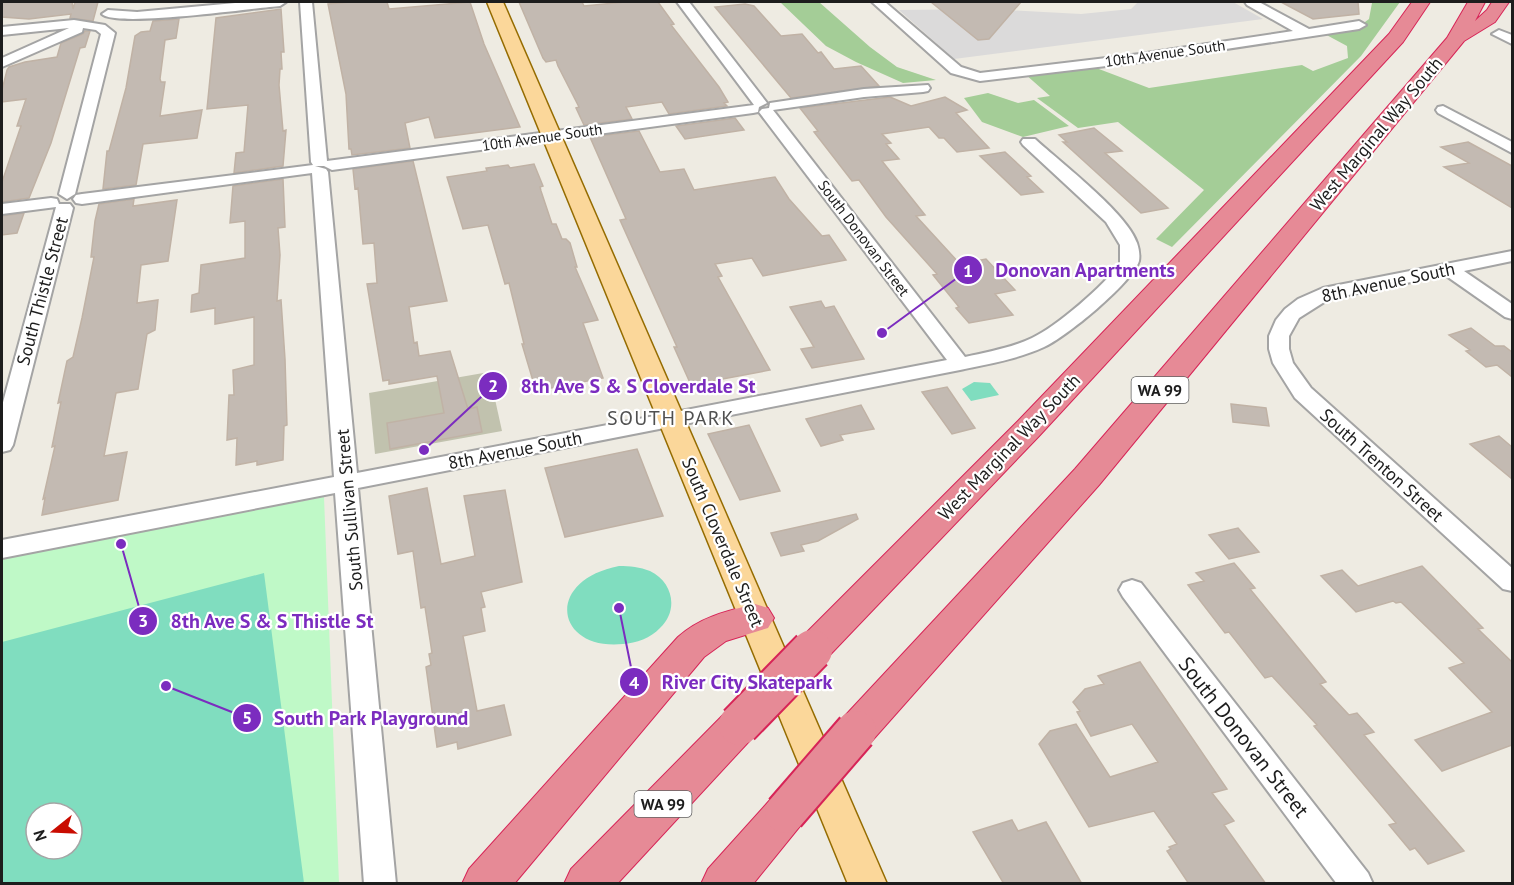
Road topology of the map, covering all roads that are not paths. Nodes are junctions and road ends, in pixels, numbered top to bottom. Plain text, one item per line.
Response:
1 (126, 2) edge
2 (280, 2) edge
3 (299, 2) edge
4 (307, 2) edge
5 (495, 2) edge
6 (683, 2) edge
7 (878, 2) edge
8 (1251, 2) edge
9 (1421, 2) edge
10 (1476, 2) edge
11 (1500, 2) edge
12 (108, 14) junction
13 (88, 25) junction
14 (1359, 25) dead end
15 (2, 32) edge
16 (1307, 33) junction
17 (1499, 34) dead end
18 (1455, 40) junction
19 (1512, 40) edge
20 (2, 63) edge
21 (923, 88) dead end
22 (764, 108) junction
23 (1443, 110) dead end
24 (551, 136) junction
25 (1029, 142) dead end
26 (1512, 148) edge
27 (320, 167) junction
28 (66, 201) junction
29 (2, 209) edge
30 (1512, 256) edge
31 (1448, 269) junction
32 (1512, 314) edge
33 (1279, 332) joint
34 (960, 364) junction
35 (671, 420) junction
36 (2, 445) edge
37 (348, 483) junction
38 (2, 549) edge
39 (1512, 582) edge
40 (1132, 590) dead end
41 (755, 618) junction
42 (380, 884) edge
43 (485, 884) edge
44 (587, 884) edge
45 (724, 884) edge
46 (868, 884) edge
47 (1357, 884) edge

1 - 12 street
2 - 12 street
3 - 4 street
4 - 27 street, South Sullivan Street
5 - 24 main road, South Cloverdale Street
6 - 22 street, South Donovan Street
7 - 16 street, 10th Avenue South
8 - 16 street
9 - 44 highway, West Marginal Way South / WA 99, bridge
10 - 18 highway, West Marginal Way South / WA 99
11 - 18 highway
12 - 13 street
13 - 15 street
13 - 20 street
13 - 28 street, South Thistle Street
14 - 16 street, 10th Avenue South
17 - 19 street
18 - 45 highway, West Marginal Way South / WA 99, bridge
21 - 22 street, 10th Avenue South
22 - 24 street, 10th Avenue South
22 - 34 street, South Donovan Street
23 - 26 street
24 - 27 street, 10th Avenue South
24 - 35 main road, South Cloverdale Street
25 - 34 street, 8th Avenue South
27 - 28 street, 10th Avenue South
27 - 37 street, South Sullivan Street
28 - 29 street, 10th Avenue South
28 - 36 street, South Thistle Street
30 - 31 street, 8th Avenue South
31 - 32 street
31 - 33 street, 8th Avenue South
33 - 39 street, South Trenton Street
34 - 35 street, 8th Avenue South
35 - 37 street, 8th Avenue South
35 - 41 main road, South Cloverdale Street
37 - 38 street, 8th Avenue South
37 - 42 street, South Sullivan Street
40 - 47 street, South Donovan Street
41 - 43 highway
41 - 46 main road, South Cloverdale Street

